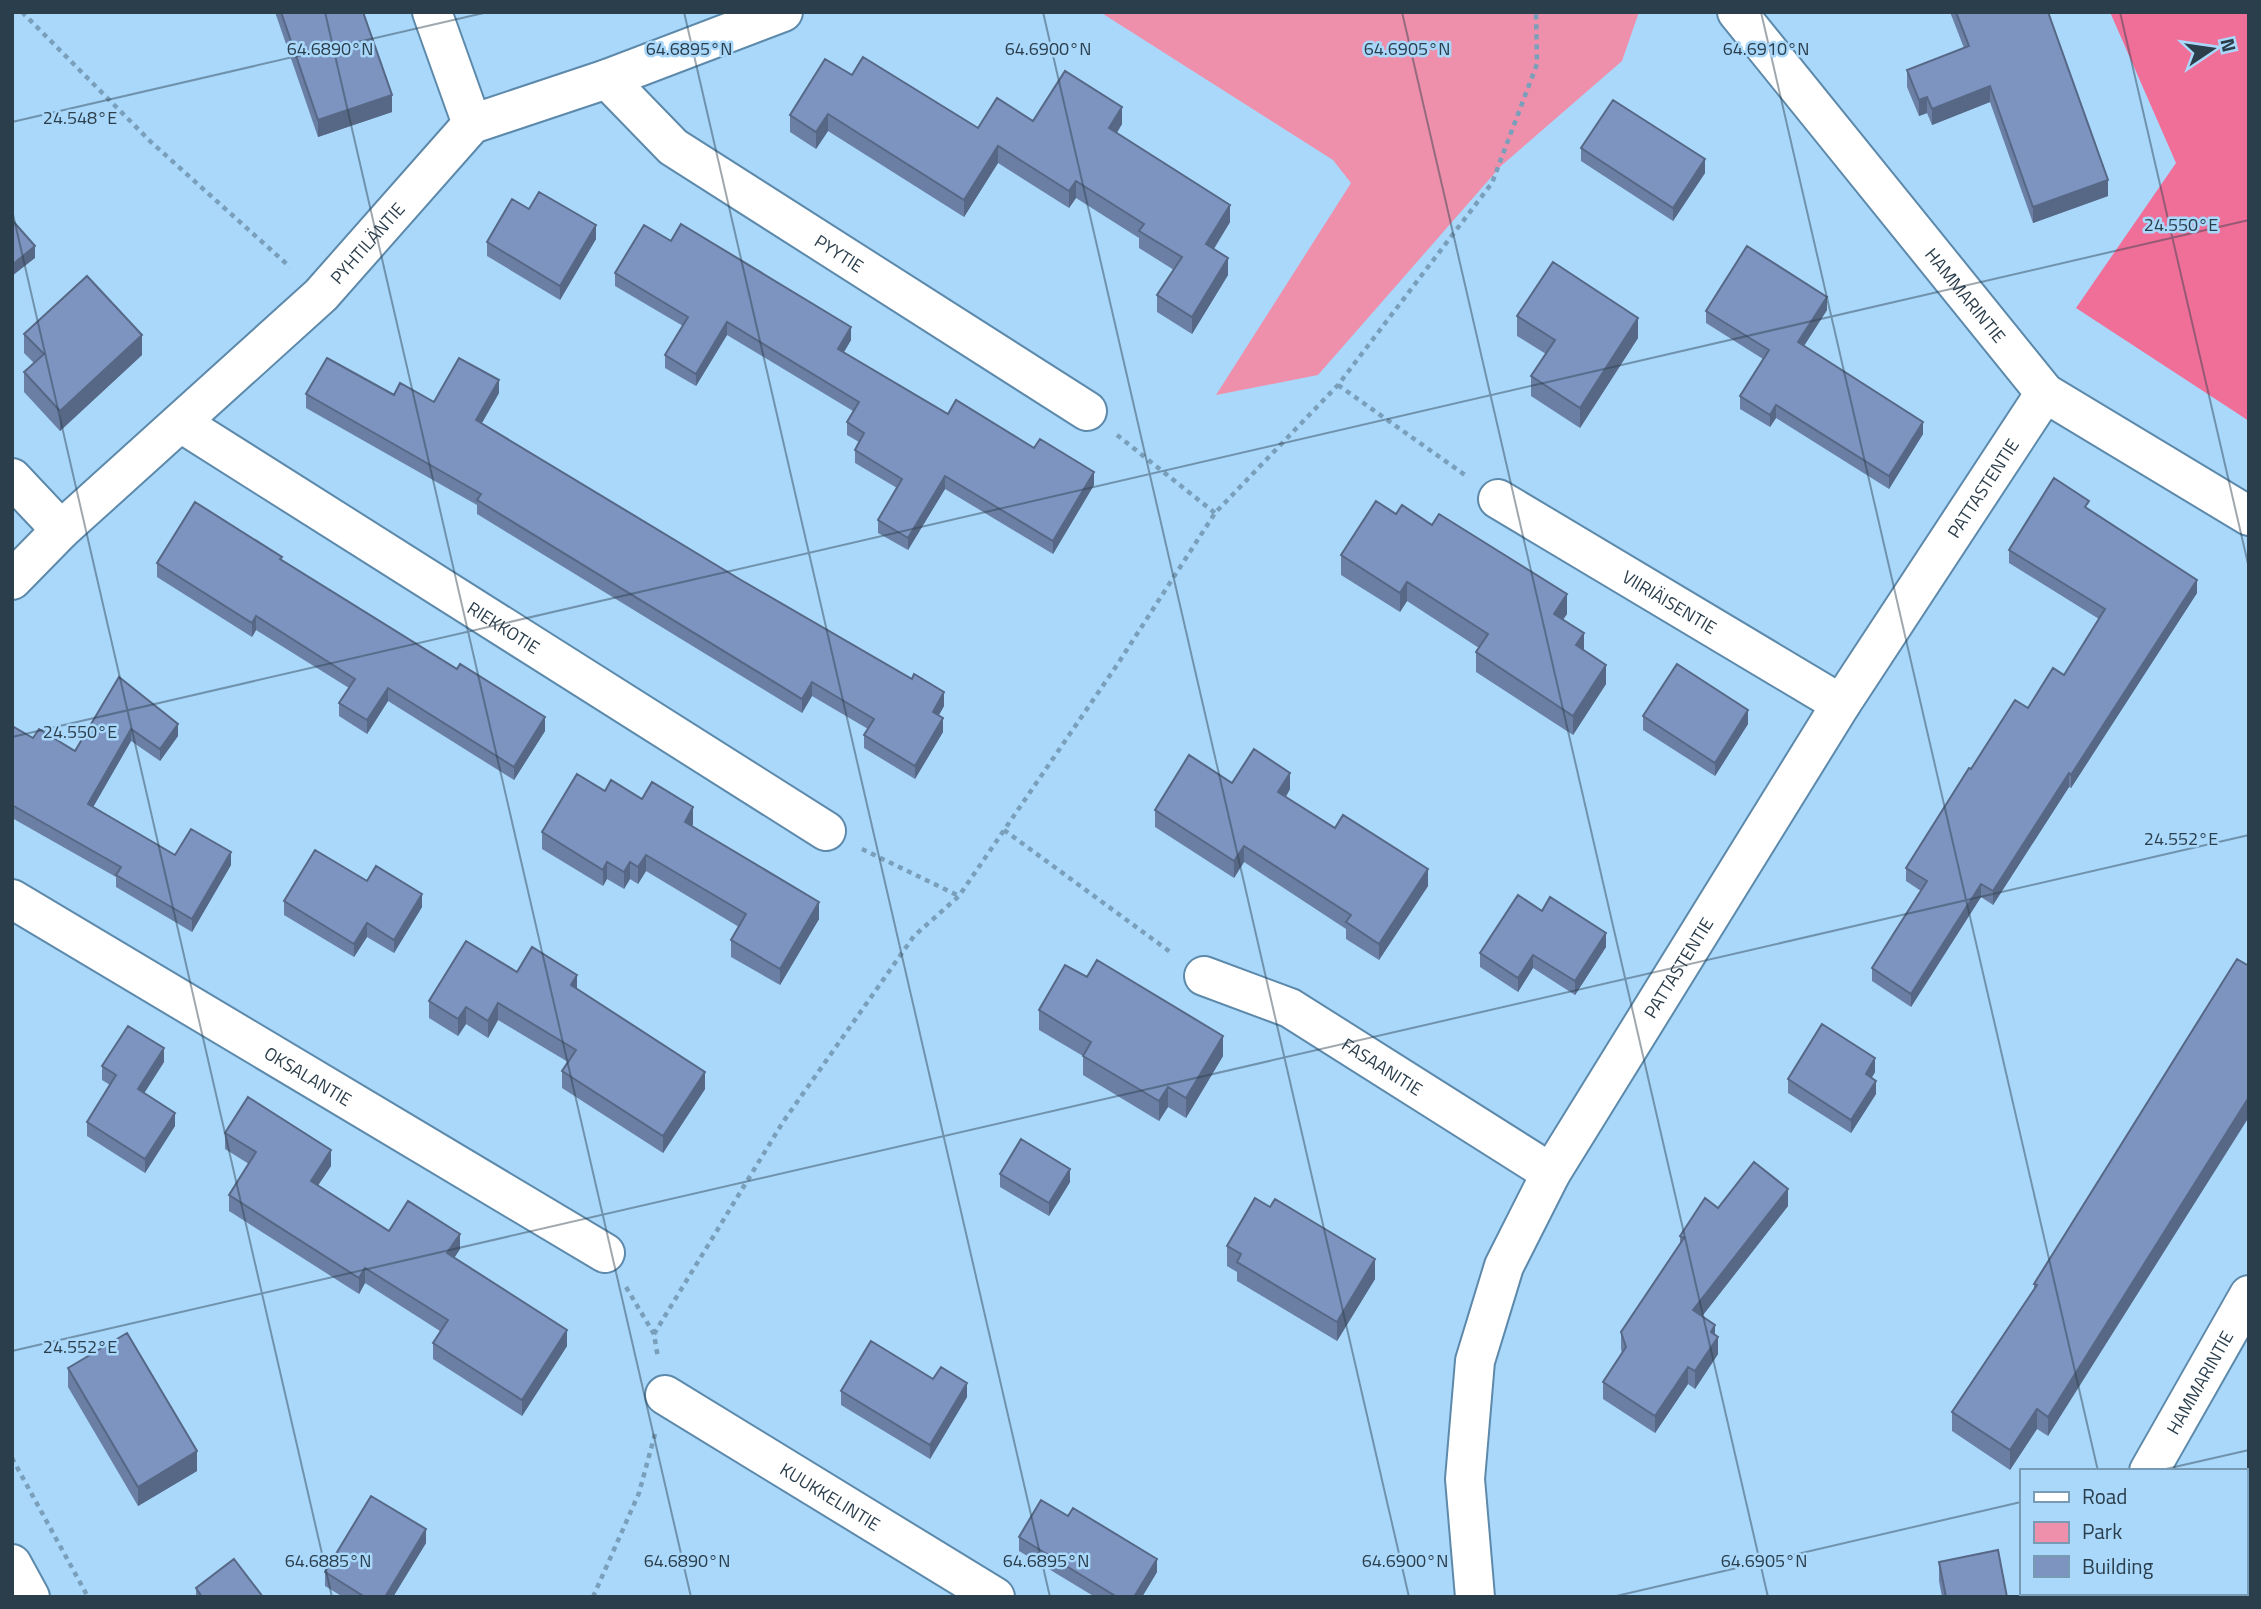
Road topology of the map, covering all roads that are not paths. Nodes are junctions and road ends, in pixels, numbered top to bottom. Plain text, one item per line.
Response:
1 (432, 12) edge
2 (783, 12) edge
3 (1737, 12) edge
4 (607, 79) junction
5 (472, 124) junction
6 (2045, 393) junction
7 (1087, 411) road end
8 (181, 423) junction
9 (12, 478) edge
10 (1498, 499) road end
11 (2249, 516) edge
12 (61, 530) junction
13 (12, 580) edge
14 (1841, 704) junction
15 (826, 831) road end
16 (12, 899) edge
17 (1204, 976) road end
18 (1551, 1173) junction
19 (605, 1253) dead end
20 (2249, 1295) edge
21 (666, 1395) dead end
22 (2151, 1469) edge
23 (12, 1564) edge
24 (30, 1597) edge
25 (995, 1597) edge
26 (1475, 1597) edge

1 - 5 street
2 - 4 street
3 - 6 street, HAMMARINTIE
4 - 5 street
4 - 7 street, PYYTIE
5 - 8 street, PYHTILÄNTIE
6 - 11 street, HAMMARINTIE
6 - 14 street, PATTASTENTIE
8 - 12 street, PYHTILÄNTIE
8 - 15 street, RIEKKOTIE
9 - 12 street
10 - 14 street, VIIRIÄISENTIE
12 - 13 street, PYHTILÄNTIE
14 - 18 street, PATTASTENTIE
16 - 19 street, OKSALANTIE
17 - 18 street, FASAANITIE
18 - 26 street, PATTASTENTIE
20 - 22 street, HAMMARINTIE
21 - 25 street, KUUKKELINTIE
23 - 24 street

